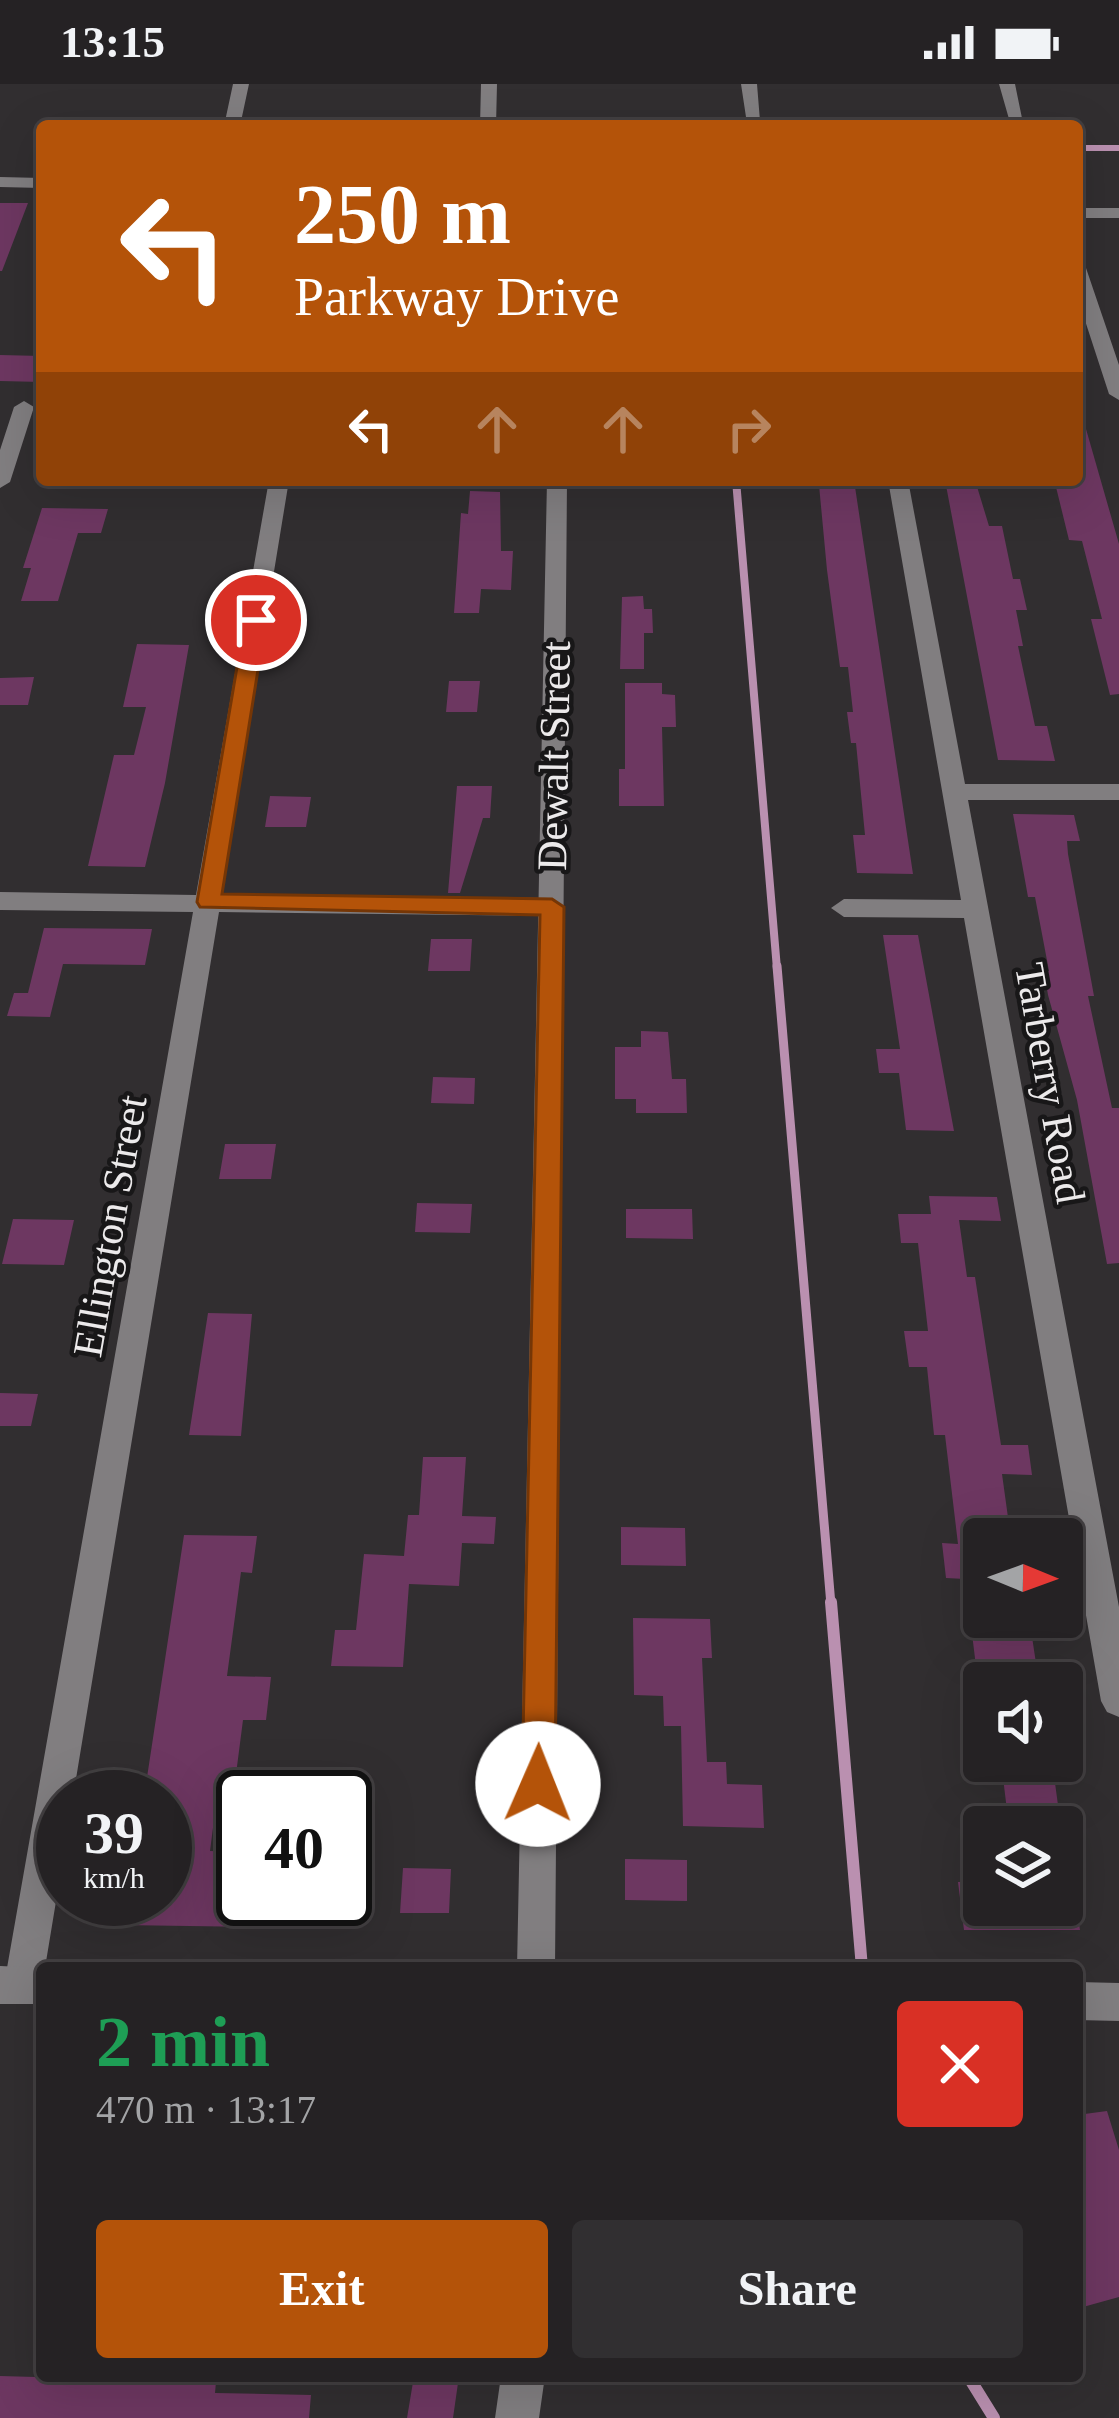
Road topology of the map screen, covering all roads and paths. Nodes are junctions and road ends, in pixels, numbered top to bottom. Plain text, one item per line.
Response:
1 (241, 84) edge
2 (489, 84) edge
3 (749, 84) edge
4 (1007, 84) edge
5 (754, 117) dead end
6 (1017, 119) dead end
7 (233, 120) edge
8 (488, 120) edge
9 (0, 182) edge
10 (36, 183) edge
11 (1083, 213) edge
12 (1119, 213) edge
13 (1083, 286) edge
14 (1119, 394) edge
15 (0, 406) edge
16 (33, 407) edge
17 (0, 482) edge
18 (278, 486) edge
19 (557, 486) edge
20 (899, 486) edge
21 (954, 792) junction
22 (1119, 792) edge
23 (0, 901) edge
24 (209, 902) junction
25 (552, 907) junction
26 (844, 908) dead end
27 (975, 910) junction
28 (1112, 1618) edge
29 (1119, 1701) edge
30 (536, 1962) edge
31 (22, 1985) edge
32 (1083, 2001) edge
33 (1119, 2002) edge
34 (522, 2382) edge
35 (517, 2418) edge

1 - 7 street
2 - 8 street
3 - 5 street
4 - 6 street
9 - 10 street
11 - 12 street
13 - 14 street
15 - 16 street
16 - 17 street
18 - 24 street, Ellington Street
19 - 25 street, Dewalt Street
20 - 21 street, Tarberry Road
21 - 22 street
21 - 27 street, Tarberry Road
23 - 24 street
24 - 25 street
24 - 31 street, Ellington Street
25 - 30 street, Dewalt Street
26 - 27 street
27 - 28 street, Tarberry Road
28 - 29 street, Tarberry Road
32 - 33 street
34 - 35 street

